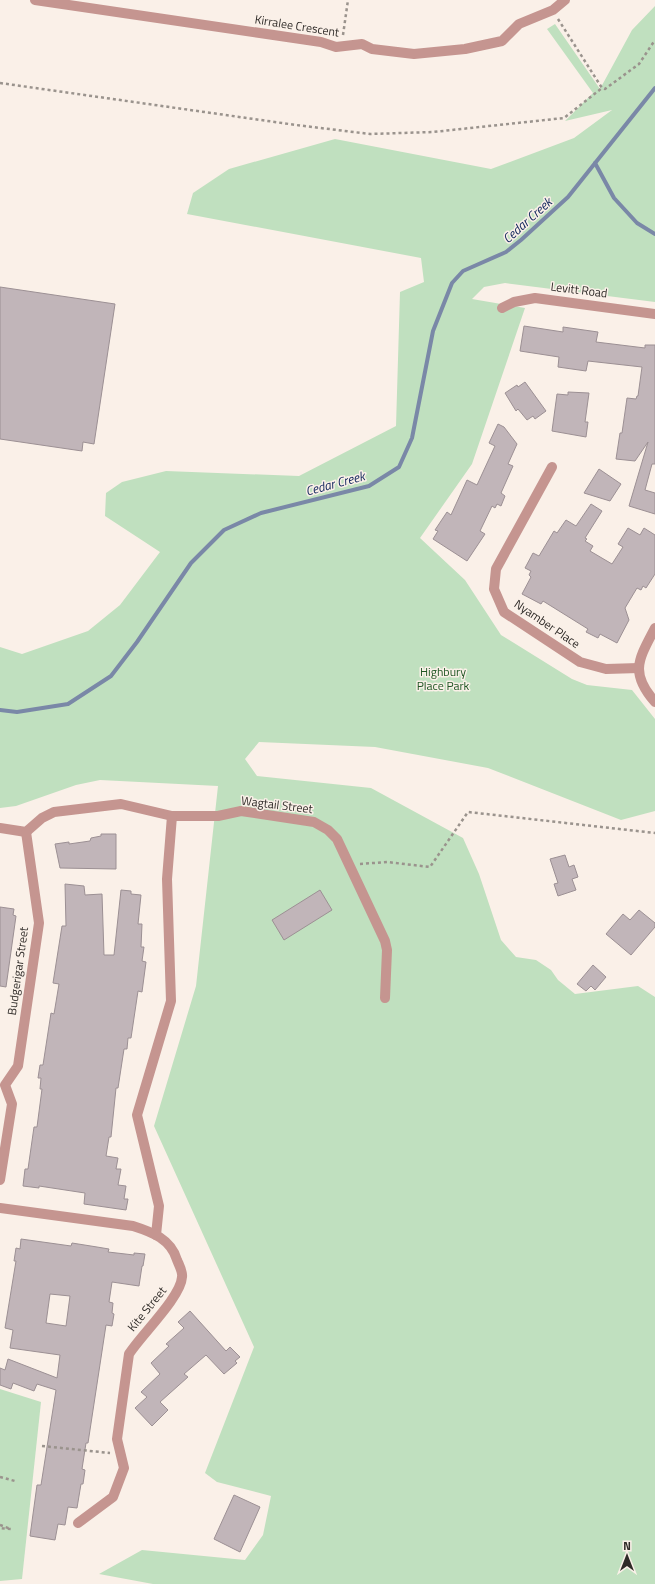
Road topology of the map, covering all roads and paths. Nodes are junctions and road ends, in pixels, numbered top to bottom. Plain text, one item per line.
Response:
1 (35, 0) edge
2 (348, 0) edge
3 (565, 0) edge
4 (553, 10) junction
5 (655, 40) edge
6 (342, 47) junction
7 (0, 83) edge
8 (602, 88) junction
9 (502, 308) dead end
10 (655, 314) edge
11 (552, 466) dead end
12 (655, 628) edge
13 (639, 668) junction
14 (655, 702) edge
15 (172, 816) junction
16 (0, 828) edge
17 (26, 832) junction
18 (655, 832) edge
19 (349, 865) junction
20 (385, 998) dead end
21 (2, 1084) edge
22 (0, 1180) edge
23 (0, 1208) edge
24 (156, 1235) junction
25 (42, 1446) dead end
26 (120, 1454) junction
27 (0, 1477) edge
28 (15, 1481) dead end
29 (78, 1523) dead end
30 (0, 1525) edge
31 (0, 1528) edge

1 - 6 street, Kirralee Crescent
2 - 6 path
3 - 4 street, Kirralee Crescent
4 - 6 street, Kirralee Crescent
4 - 8 path
5 - 8 path
7 - 8 path
9 - 10 street, Levitt Road
11 - 13 street, Nyamber Place
12 - 13 street
13 - 14 street
15 - 17 street, Wagtail Street
15 - 19 street, Wagtail Street
15 - 24 street
16 - 17 street
17 - 21 street, Budgerigar Street
18 - 19 path
19 - 20 street, Wagtail Street
21 - 22 street, Budgerigar Street
23 - 24 street, Kite Street
24 - 26 street, Kite Street
25 - 26 path
26 - 29 street, Kite Street
27 - 28 path
30 - 31 path

